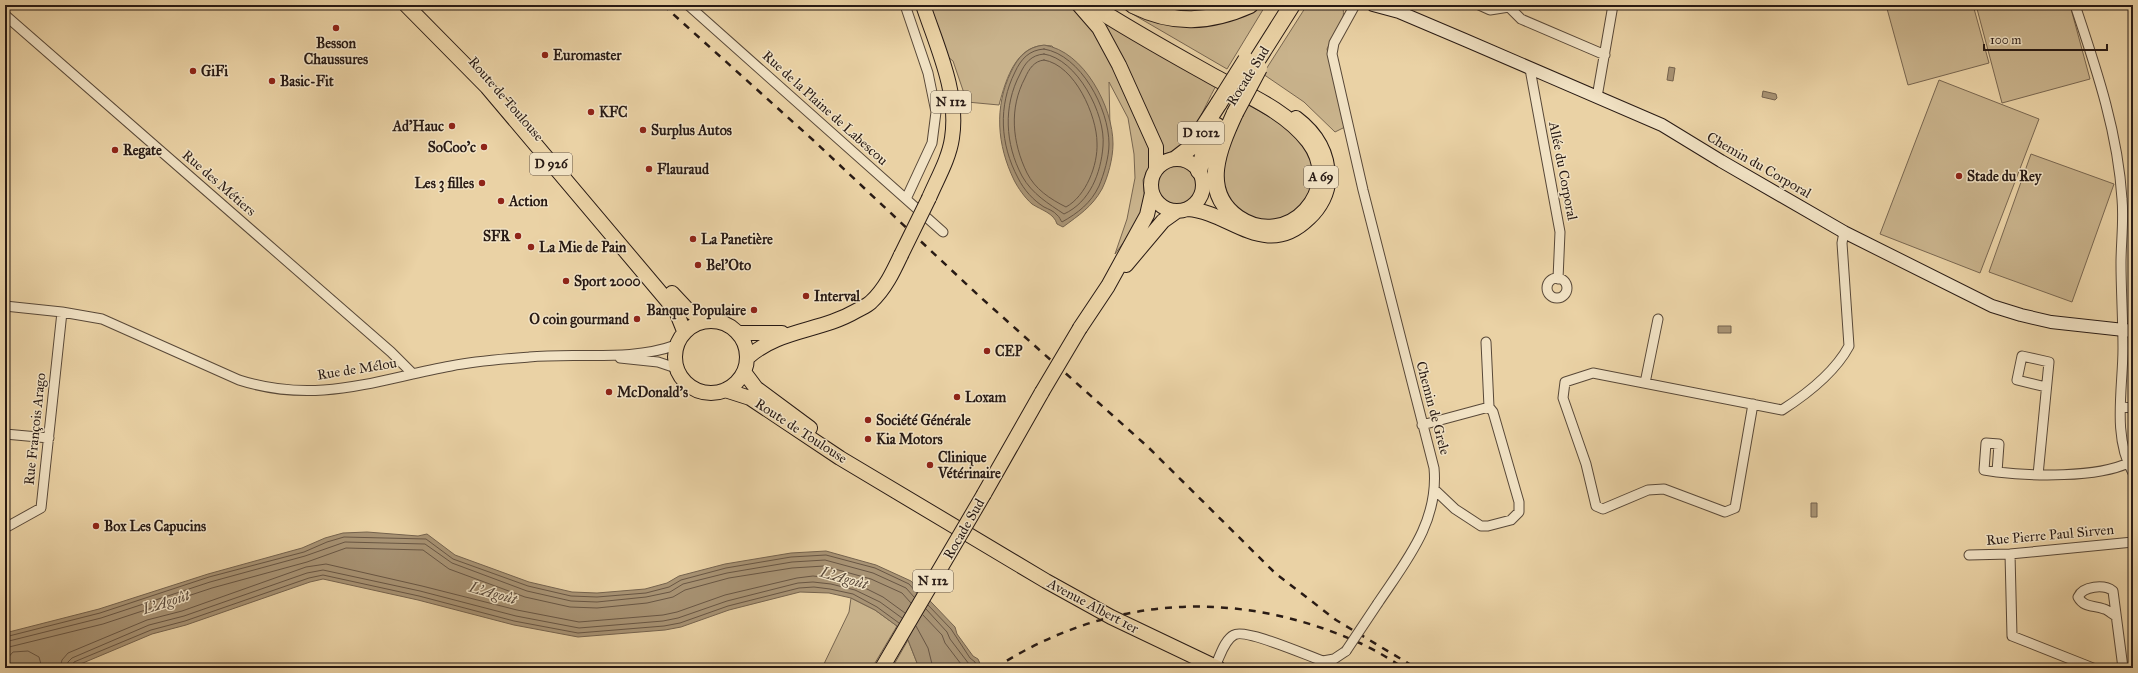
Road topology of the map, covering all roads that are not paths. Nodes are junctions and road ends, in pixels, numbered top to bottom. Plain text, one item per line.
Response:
1 (406, 5) edge
2 (418, 5) edge
3 (688, 5) edge
4 (905, 5) edge
5 (923, 5) edge
6 (1079, 5) edge
7 (1091, 5) edge
8 (1103, 5) edge
9 (1133, 5) edge
10 (1250, 5) edge
11 (1355, 5) edge
12 (1373, 5) edge
13 (1479, 5) edge
14 (1613, 5) edge
15 (2075, 5) edge
16 (1288, 6) edge
17 (1510, 6) edge
18 (5, 15) edge
19 (1605, 56) junction
20 (1530, 69) junction
21 (1601, 75) junction
22 (1577, 88) junction
23 (1597, 97) junction
24 (1227, 108) junction
25 (1176, 158) junction
26 (1156, 168) junction
27 (1199, 171) junction
28 (1152, 192) junction
29 (906, 199) junction
30 (1183, 210) junction
31 (943, 232) dead end
32 (1844, 232) junction
33 (1558, 279) dead end
34 (1108, 286) junction
35 (5, 306) edge
36 (62, 312) junction
37 (1658, 319) dead end
38 (703, 321) junction
39 (2128, 330) edge
40 (684, 331) junction
41 (738, 333) junction
42 (789, 334) junction
43 (1486, 342) dead end
44 (676, 345) junction
45 (582, 355) junction
46 (747, 358) junction
47 (676, 368) junction
48 (744, 372) junction
49 (413, 374) junction
50 (1645, 383) junction
51 (2046, 386) dead end
52 (725, 390) junction
53 (1753, 404) junction
54 (2122, 406) junction
55 (1489, 407) junction
56 (2133, 408) edge
57 (1422, 425) junction
58 (5, 434) edge
59 (49, 438) junction
60 (2128, 463) junction
61 (1997, 472) dead end
62 (2133, 473) edge
63 (2038, 475) junction
64 (876, 478) junction
65 (1435, 490) junction
66 (5, 528) edge
67 (972, 536) joint
68 (2133, 542) edge
69 (1969, 554) dead end
70 (2010, 554) junction
71 (2116, 616) dead end
72 (1217, 667) edge
73 (882, 668) edge
74 (2093, 668) edge
75 (2123, 668) edge

1 - 40 main road, D 926
2 - 38 main road, Route de Toulouse / D 926
3 - 29 street, Rue de la Plaine de Labescou
4 - 29 street
5 - 42 main road, N 112, bridge
6 - 26 main road
7 - 24 highway, A 69
8 - 30 main road, A 69
9 - 10 highway
11 - 57 street, Chemin de Grele
12 - 20 street, Chemin du Corporal
13 - 17 street
14 - 19 street
15 - 39 street
16 - 24 highway, Rocade Sud / D 1012
17 - 19 street
18 - 49 street, Rue des Métiers
19 - 21 street
20 - 22 street, Chemin du Corporal
20 - 33 street, Allée du Corporal
21 - 22 street
21 - 23 street
22 - 23 street, Chemin du Corporal
23 - 32 street, Chemin du Corporal
24 - 25 highway, Rocade Sud / D 1012
24 - 27 highway, Rocade Sud / D 1012
25 - 26 main road
25 - 27 main road
26 - 28 main road
27 - 30 main road
28 - 30 main road
28 - 34 main road, Rocade Sud
29 - 31 street, Rue de la Plaine de Labescou
30 - 34 main road, Rocade Sud
32 - 39 street, Chemin du Corporal
32 - 53 street
34 - 73 main road, Rocade Sud / N 112, bridge
35 - 36 street, Rue de Mélou
36 - 49 street, Rue de Mélou
36 - 59 street, Rue François Arago
37 - 50 street
38 - 40 main road
38 - 41 main road
39 - 54 street
40 - 44 main road
41 - 42 main road, N 112
41 - 46 main road
42 - 46 main road, N 112
43 - 55 street
44 - 45 street, Rue de Mélou
44 - 47 main road
45 - 47 street, Rue de Mélou
45 - 49 street, Rue de Mélou
46 - 48 main road
47 - 52 main road
48 - 52 main road
48 - 64 main road, Route de Toulouse
50 - 53 street
50 - 53 street
51 - 63 street
52 - 64 main road, Route de Toulouse
54 - 56 street
54 - 60 street
55 - 57 street
55 - 65 street
57 - 65 street, Chemin de Grele
58 - 59 street
59 - 66 street, Rue François Arago
60 - 62 street
60 - 63 street
61 - 63 street
64 - 67 main road, Route de Toulouse
65 - 72 street, Chemin de Grele, bridge
67 - 72 main road, Avenue Albert 1er
68 - 70 street, Rue Pierre Paul Sirven
69 - 70 street, Rue Pierre Paul Sirven
70 - 74 street
71 - 75 street

